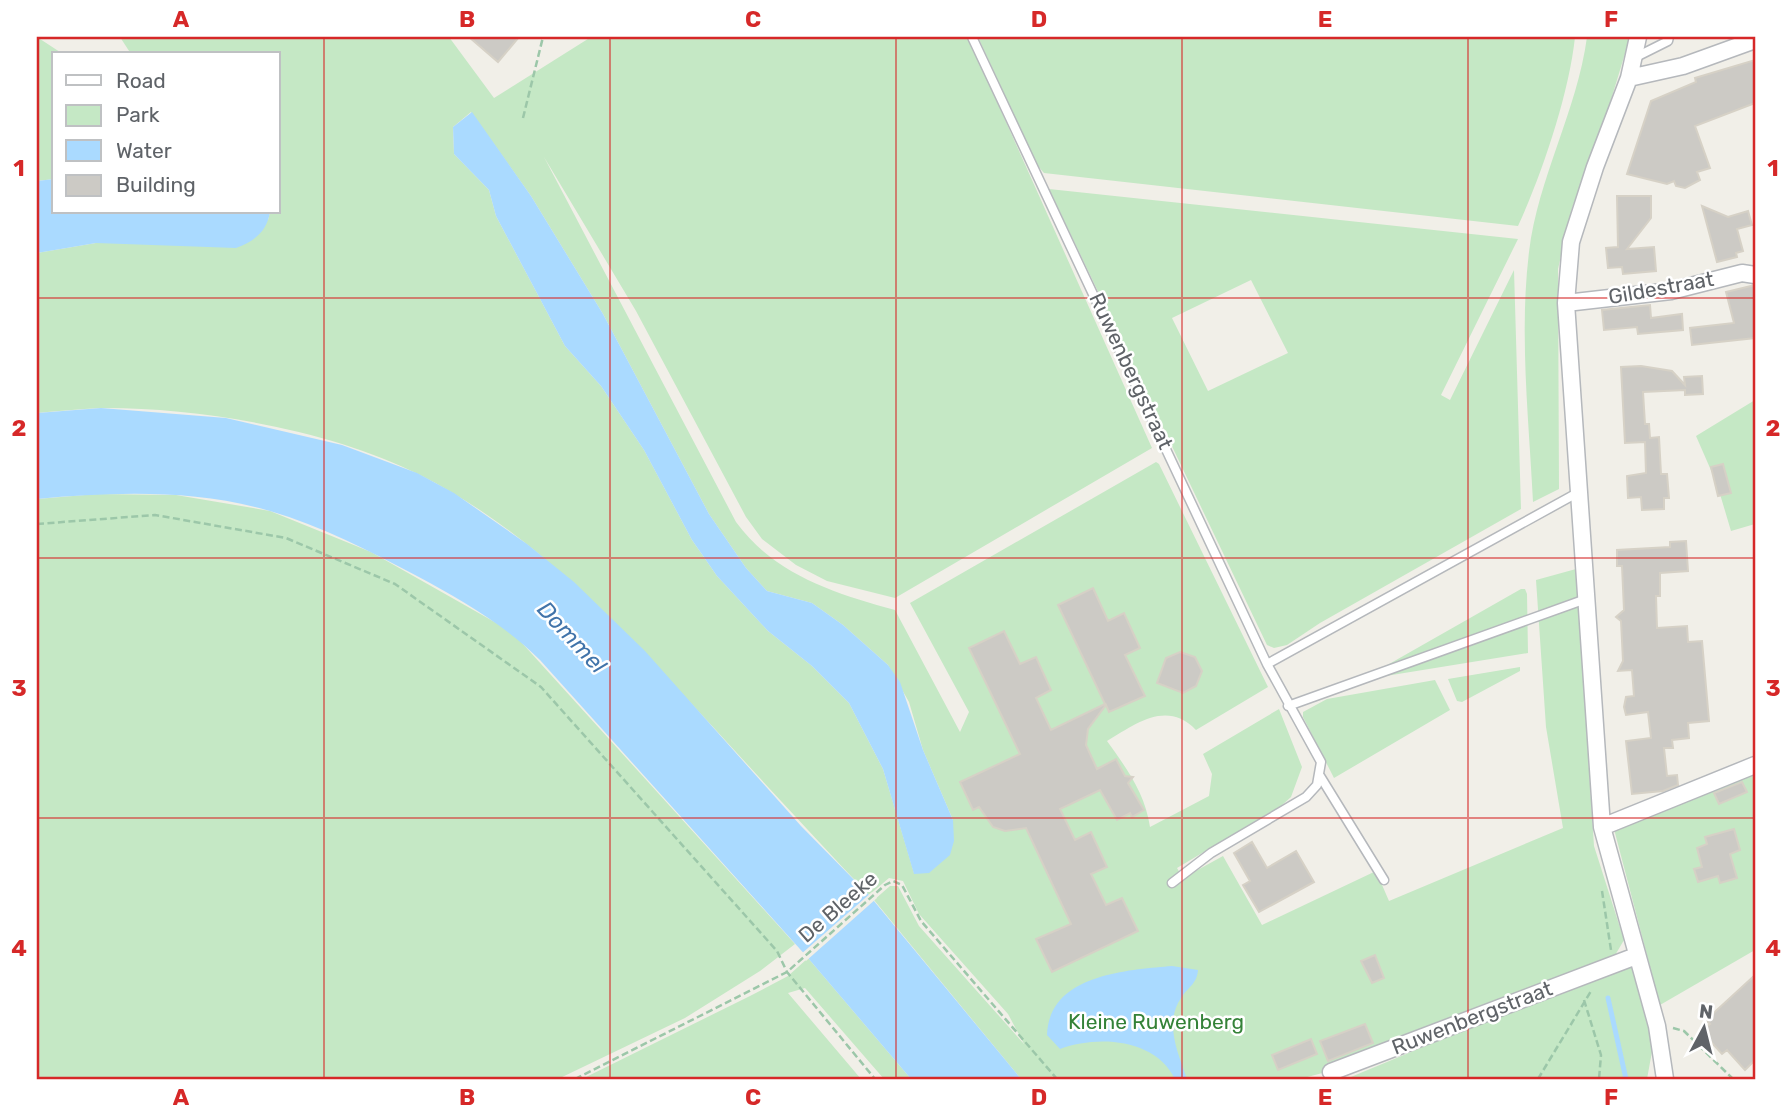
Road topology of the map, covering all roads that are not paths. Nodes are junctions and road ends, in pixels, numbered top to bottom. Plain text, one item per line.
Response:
1 (972, 37) edge
2 (1638, 37) edge
3 (1669, 37) edge
4 (1755, 40) edge
5 (1634, 58) junction
6 (1629, 79) junction
7 (1755, 275) edge
8 (1566, 303) junction
9 (1579, 492) junction
10 (1586, 599) junction
11 (1267, 664) junction
12 (1288, 706) junction
13 (1755, 765) edge
14 (1320, 776) junction
15 (1602, 827) junction
16 (1384, 880) dead end
17 (1172, 883) dead end
18 (1636, 956) junction
19 (1331, 1072) dead end
20 (1665, 1079) edge

1 - 11 lane, Ruwenbergstraat
2 - 5 street
3 - 5 lane
4 - 6 street
5 - 6 street
6 - 8 street
7 - 8 street, Gildestraat
8 - 9 street
9 - 10 street
9 - 11 lane
10 - 12 lane
10 - 15 street
11 - 12 lane, Ruwenbergstraat
12 - 14 lane, Ruwenbergstraat
13 - 15 street
14 - 16 lane
14 - 17 lane
15 - 18 street
18 - 19 street, Ruwenbergstraat
18 - 20 street

